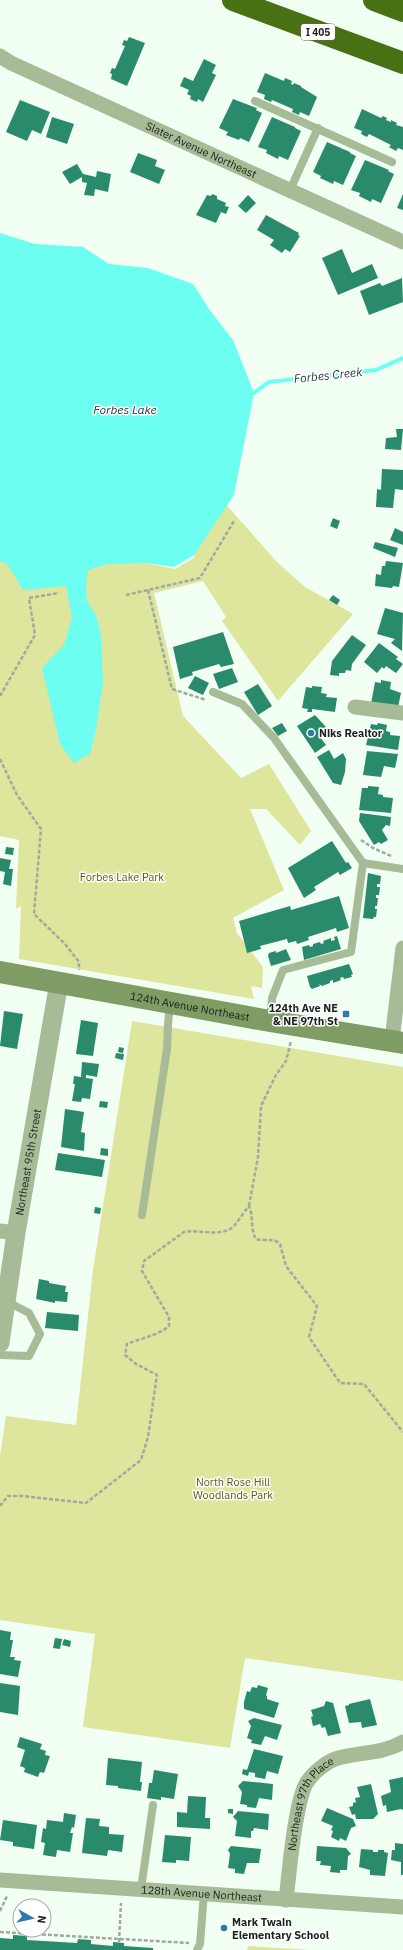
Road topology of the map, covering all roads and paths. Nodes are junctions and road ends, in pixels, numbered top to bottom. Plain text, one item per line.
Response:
1 (233, 0) edge
2 (374, 0) edge
3 (403, 10) edge
4 (0, 56) edge
5 (403, 63) edge
6 (255, 101) dead end
7 (318, 128) junction
8 (392, 162) dead end
9 (290, 190) junction
10 (403, 242) edge
11 (234, 521) dead end
12 (148, 590) junction
13 (59, 593) dead end
14 (126, 595) dead end
15 (213, 692) joint
16 (0, 696) edge
17 (355, 707) dead end
18 (403, 713) edge
19 (0, 759) edge
20 (363, 863) junction
21 (403, 869) edge
22 (403, 948) edge
23 (79, 971) dead end
24 (0, 972) edge
25 (59, 982) junction
26 (171, 1002) junction
27 (270, 1021) junction
28 (294, 1025) junction
29 (397, 1041) edge
30 (249, 1206) junction
31 (142, 1214) dead end
32 (8, 1232) edge
33 (6, 1301) junction
34 (0, 1343) edge
35 (0, 1355) edge
36 (403, 1432) edge
37 (0, 1506) edge
38 (403, 1742) edge
39 (153, 1805) dead end
40 (0, 1880) edge
41 (141, 1889) junction
42 (204, 1893) junction
43 (7, 1896) dead end
44 (286, 1900) junction
45 (121, 1903) dead end
46 (403, 1907) edge
47 (0, 1911) edge
48 (0, 1932) edge
49 (119, 1941) junction
50 (198, 1947) edge

1 - 5 highway, I 405
2 - 3 highway
4 - 9 street, Slater Avenue Northeast
6 - 7 lane
7 - 8 lane
7 - 9 lane
9 - 10 street, Slater Avenue Northeast
11 - 12 path
12 - 14 path
12 - 15 path
13 - 16 path
15 - 20 lane
17 - 18 street
19 - 23 path
20 - 21 lane
20 - 27 lane
22 - 29 street
24 - 25 main road, 124th Avenue Northeast
25 - 26 main road, 124th Avenue Northeast
25 - 32 street, Northeast 95th Street
26 - 27 main road, 124th Avenue Northeast
26 - 31 lane
27 - 28 main road, 124th Avenue Northeast
28 - 29 main road, 124th Avenue Northeast
28 - 30 path
30 - 36 path
30 - 37 path
32 - 33 street, Northeast 95th Street
33 - 34 street, Northeast 95th Street
33 - 35 lane
38 - 44 street, Northeast 97th Place
39 - 41 lane
40 - 41 street, 128th Avenue Northeast
41 - 42 street, 128th Avenue Northeast
42 - 44 street, 128th Avenue Northeast
42 - 50 lane
43 - 47 path
44 - 46 street, 128th Avenue Northeast
45 - 49 path
48 - 49 path
49 - 50 path

